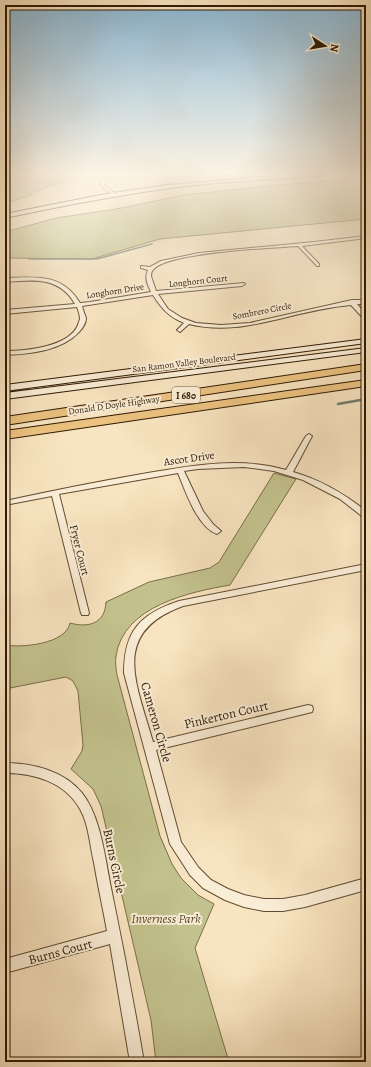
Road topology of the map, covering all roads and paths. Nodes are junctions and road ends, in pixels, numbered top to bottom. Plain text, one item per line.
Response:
1 (366, 236) edge
2 (300, 245) junction
3 (317, 265) dead end
4 (143, 267) dead end
5 (151, 269) junction
6 (5, 280) edge
7 (242, 284) dead end
8 (155, 293) junction
9 (352, 302) junction
10 (366, 302) edge
11 (79, 305) junction
12 (5, 312) edge
13 (366, 318) edge
14 (188, 322) junction
15 (180, 330) dead end
16 (70, 338) junction
17 (78, 341) dead end
18 (366, 341) edge
19 (366, 350) edge
20 (5, 353) edge
21 (366, 367) edge
22 (366, 383) edge
23 (5, 388) edge
24 (5, 396) edge
25 (5, 421) edge
26 (5, 435) edge
27 (309, 436) dead end
28 (180, 470) junction
29 (289, 472) junction
30 (54, 493) junction
31 (5, 503) edge
32 (366, 515) edge
33 (217, 531) dead end
34 (366, 567) edge
35 (85, 613) dead end
36 (308, 709) dead end
37 (150, 747) junction
38 (5, 768) edge
39 (366, 884) edge
40 (114, 936) junction
41 (5, 966) edge
42 (137, 1062) edge

1 - 2 street
2 - 3 street
2 - 5 street
4 - 5 street
5 - 8 street, Sombrero Circle
6 - 11 street
7 - 8 street, Longhorn Court
8 - 11 street, Longhorn Drive
8 - 14 street, Sombrero Circle
9 - 10 street, Sombrero Circle
9 - 13 street
9 - 14 street, Sombrero Circle
11 - 12 street, Longhorn Drive
11 - 16 street
14 - 15 street
16 - 17 street
16 - 20 street
18 - 23 main road, San Ramon Valley Boulevard
19 - 24 main road, San Ramon Valley Boulevard
21 - 25 highway, Donald D Doyle Highway / I 680
22 - 26 highway, Donald D Doyle Highway / I 680
27 - 29 street
28 - 29 street, Ascot Drive
28 - 30 street, Ascot Drive
28 - 33 street
29 - 32 street, Ascot Drive
30 - 31 street, Ascot Drive
30 - 35 street, Fryer Court
34 - 37 street, Cameron Circle
36 - 37 street, Pinkerton Court
37 - 39 street, Cameron Circle
38 - 40 street, Burns Circle
40 - 41 street, Burns Court
40 - 42 street, Burns Circle

